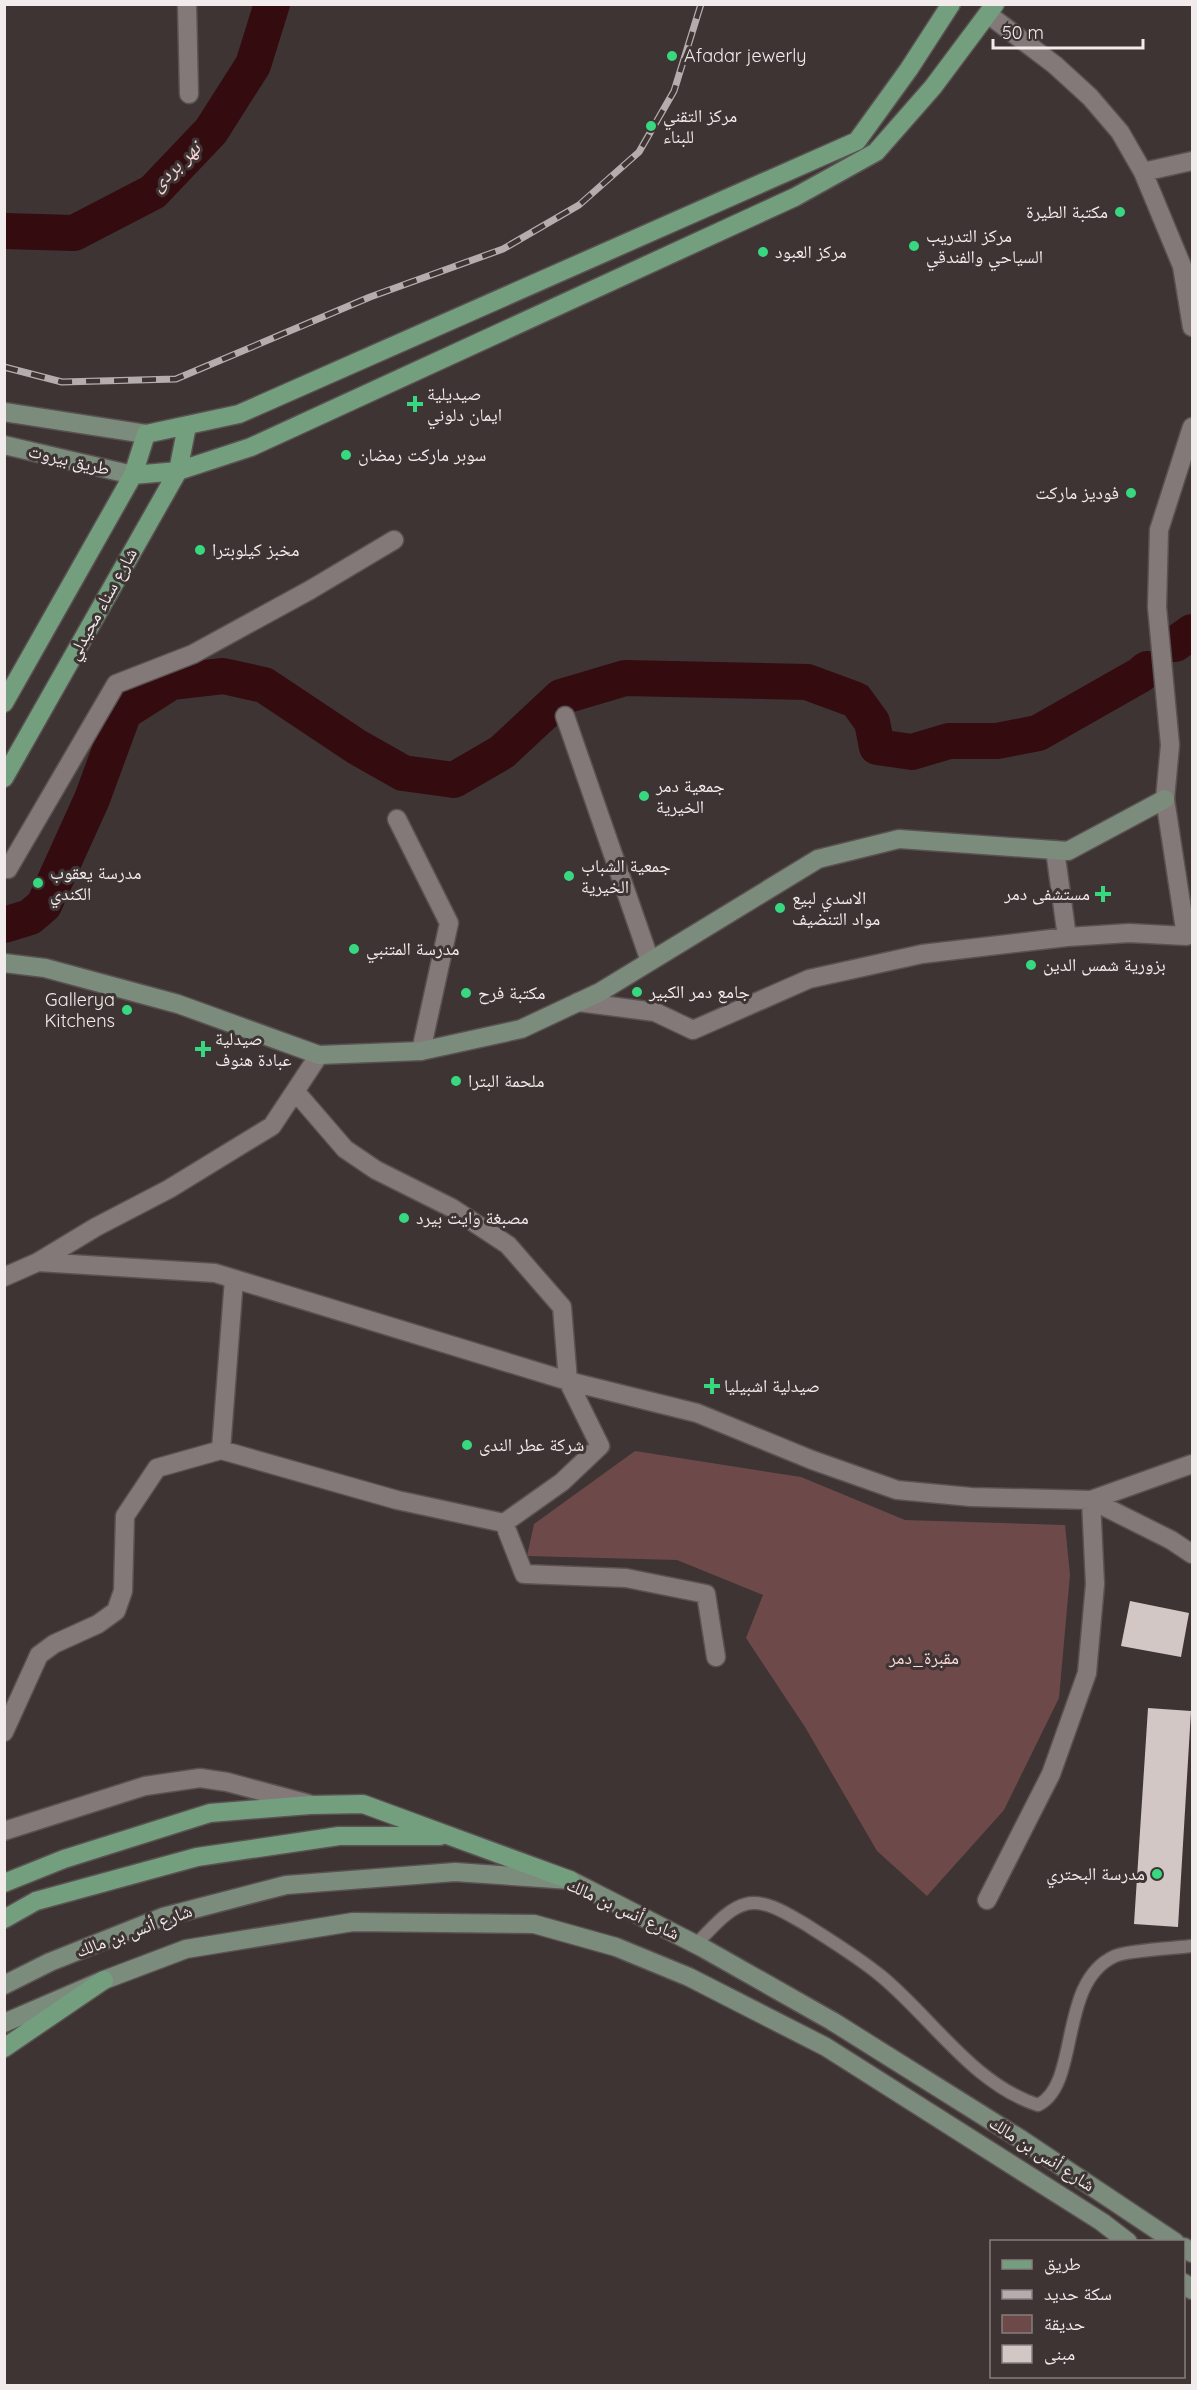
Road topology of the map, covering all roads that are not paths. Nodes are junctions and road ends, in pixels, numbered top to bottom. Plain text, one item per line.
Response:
1 (187, 4) edge
2 (951, 4) edge
3 (992, 10) edge
4 (189, 94) dead end
5 (1192, 161) edge
6 (1143, 172) junction
7 (1192, 327) edge
8 (4, 412) edge
9 (187, 426) junction
10 (1192, 427) edge
11 (146, 434) junction
12 (4, 446) edge
13 (178, 471) junction
14 (133, 475) junction
15 (394, 540) dead end
16 (4, 703) edge
17 (565, 716) dead end
18 (4, 778) edge
19 (1165, 798) junction
20 (397, 819) dead end
21 (1055, 850) junction
22 (4, 869) edge
23 (1189, 935) edge
24 (1068, 937) junction
25 (650, 962) junction
26 (4, 963) edge
27 (578, 1002) junction
28 (421, 1051) junction
29 (319, 1055) junction
30 (295, 1091) junction
31 (38, 1262) junction
32 (4, 1277) edge
33 (234, 1279) junction
34 (568, 1381) junction
35 (220, 1450) junction
36 (1192, 1464) edge
37 (1091, 1500) junction
38 (504, 1523) junction
39 (1192, 1554) edge
40 (717, 1657) dead end
41 (4, 1732) edge
42 (310, 1805) junction
43 (4, 1831) edge
44 (453, 1836) junction
45 (570, 1880) junction
46 (4, 1883) edge
47 (987, 1900) dead end
48 (4, 1919) edge
49 (700, 1946) junction
50 (1192, 1946) edge
51 (689, 1977) junction
52 (104, 1980) junction
53 (4, 1985) edge
54 (4, 2023) edge
55 (4, 2048) edge
56 (1127, 2240) edge
57 (1173, 2240) edge

1 - 4 street
2 - 9 main road
3 - 6 street
3 - 13 main road
5 - 6 street
6 - 7 street
8 - 11 main road
9 - 11 main road
9 - 13 main road, شارع سناء محيدلي
10 - 19 street
11 - 14 main road
12 - 14 main road, طريق بيروت
13 - 14 main road
13 - 18 main road, شارع سناء محيدلي
14 - 16 main road
15 - 22 street
17 - 25 street
19 - 21 main road
19 - 23 street
20 - 28 street
21 - 24 street
21 - 25 main road
23 - 24 street
24 - 27 street
25 - 27 main road
26 - 29 main road
27 - 28 main road
28 - 29 main road
29 - 30 street
30 - 31 street
30 - 34 street
31 - 32 street
31 - 33 street
33 - 34 street
33 - 35 street
34 - 37 street
34 - 38 street
35 - 38 street
35 - 41 street
36 - 37 street
37 - 39 street
37 - 47 street
38 - 40 street
42 - 43 street
42 - 44 main road
42 - 46 main road
44 - 45 main road
44 - 48 main road
45 - 49 main road, شارع أنس بن مالك
45 - 53 main road, شارع أنس بن مالك
49 - 50 lane
49 - 51 main road
49 - 57 main road, شارع أنس بن مالك
51 - 52 main road, شارع أنس بن مالك
51 - 56 main road, شارع أنس بن مالك
52 - 54 main road, شارع أنس بن مالك
52 - 55 main road

